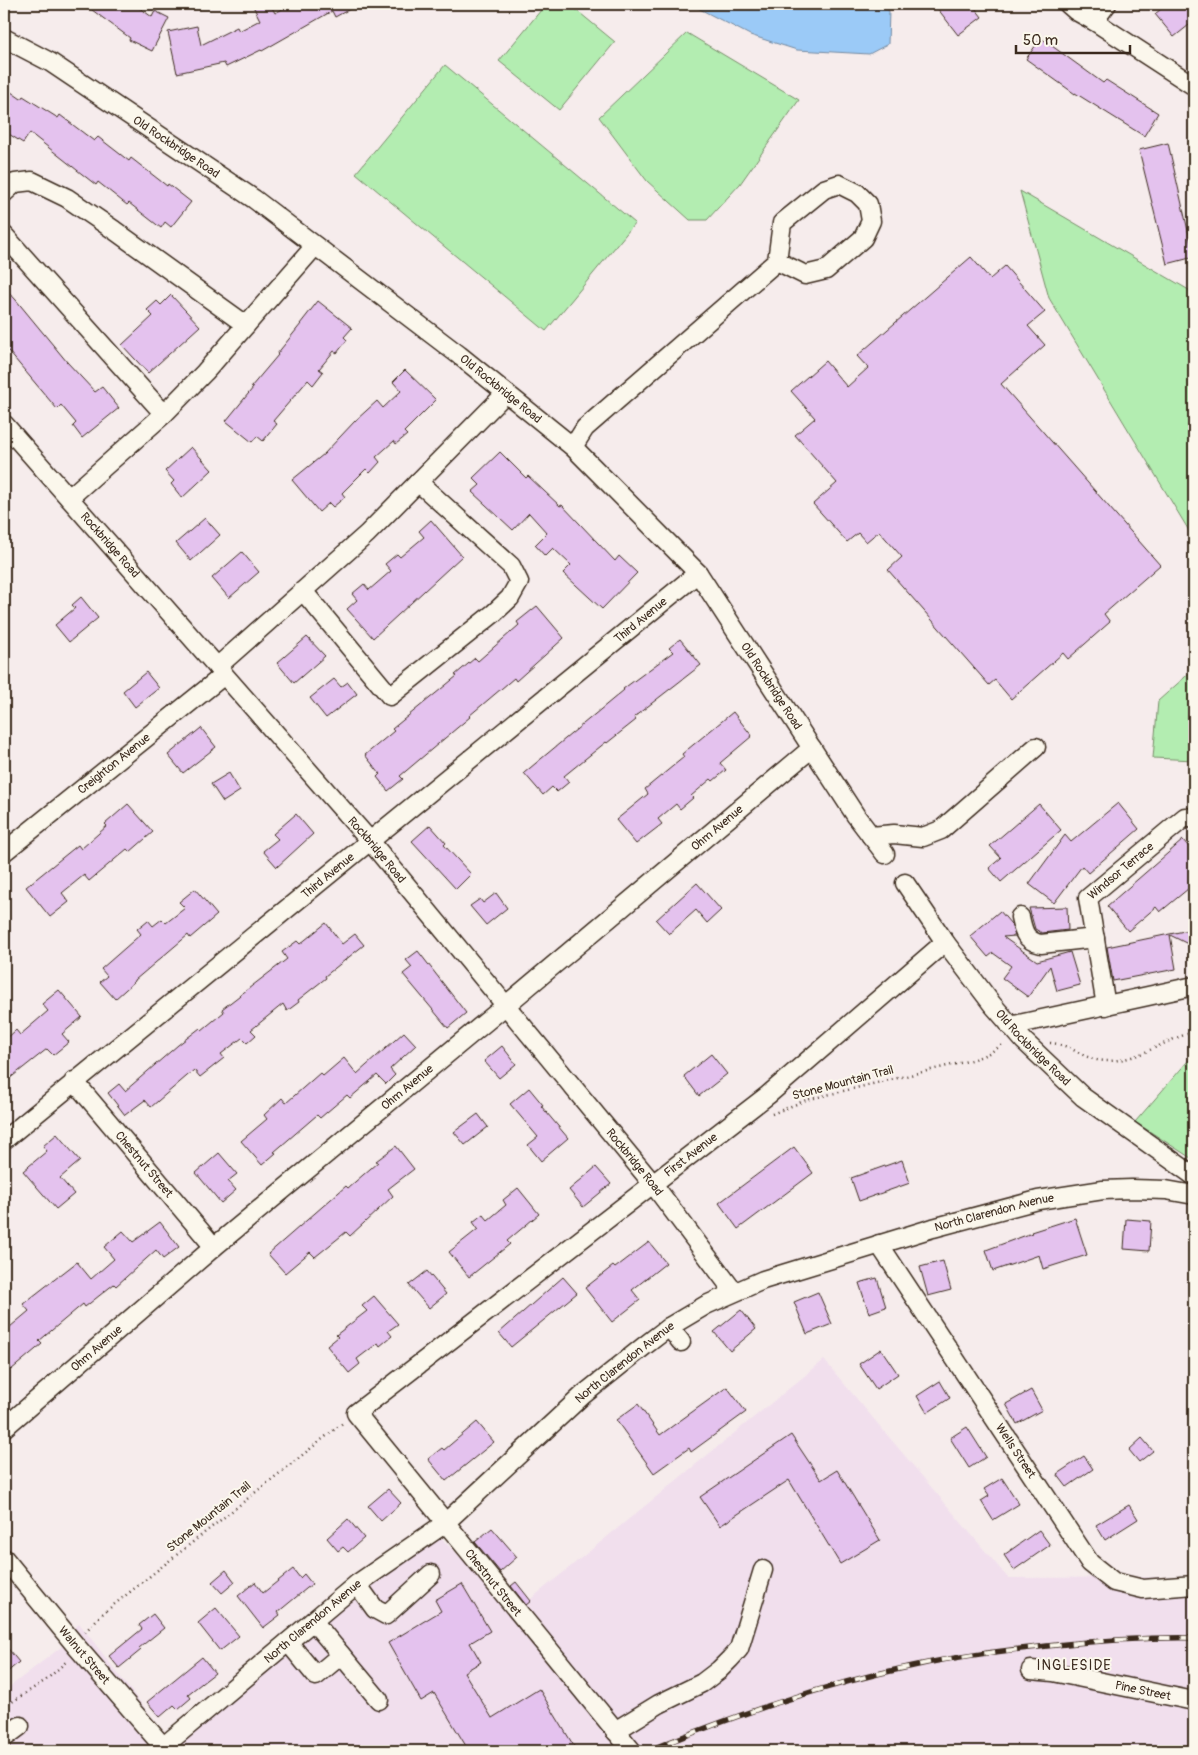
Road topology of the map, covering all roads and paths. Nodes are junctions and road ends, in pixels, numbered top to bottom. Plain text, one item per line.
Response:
1 (1068, 4) edge
2 (1107, 4) edge
3 (1094, 21) junction
4 (4, 38) edge
5 (1194, 86) edge
6 (4, 192) edge
7 (4, 235) edge
8 (315, 246) junction
9 (778, 261) junction
10 (246, 325) junction
11 (506, 393) junction
12 (164, 414) junction
13 (4, 424) edge
14 (573, 447) junction
15 (418, 482) junction
16 (69, 498) junction
17 (698, 573) junction
18 (303, 591) junction
19 (221, 671) junction
20 (812, 748) junction
21 (1036, 748) dead end
22 (1194, 819) edge
23 (871, 836) junction
24 (370, 841) junction
25 (4, 852) edge
26 (886, 854) dead end
27 (905, 883) dead end
28 (1020, 916) dead end
29 (1095, 938) junction
30 (945, 942) junction
31 (1194, 986) edge
32 (506, 1006) junction
33 (1106, 1006) junction
34 (1011, 1032) junction
35 (1194, 1032) edge
36 (1044, 1043) dead end
37 (74, 1081) junction
38 (771, 1115) dead end
39 (4, 1140) edge
40 (1194, 1176) edge
41 (653, 1184) junction
42 (1194, 1195) edge
43 (879, 1244) junction
44 (214, 1247) junction
45 (734, 1292) junction
46 (669, 1327) junction
47 (681, 1342) dead end
48 (356, 1413) junction
49 (4, 1428) edge
50 (444, 1524) junction
51 (4, 1558) edge
52 (763, 1570) dead end
53 (432, 1574) dead end
54 (357, 1584) junction
55 (1194, 1585) edge
56 (313, 1621) junction
57 (83, 1634) dead end
58 (288, 1642) junction
59 (341, 1655) junction
60 (72, 1656) dead end
61 (1031, 1670) dead end
62 (379, 1700) dead end
63 (1194, 1701) edge
64 (4, 1707) edge
65 (20, 1726) dead end
66 (615, 1731) junction
67 (4, 1738) edge
68 (163, 1750) edge
69 (632, 1751) edge

1 - 3 street
2 - 3 street
3 - 5 street
4 - 8 street, Old Rockbridge Road
6 - 10 street
7 - 12 street
8 - 10 street
8 - 11 street, Old Rockbridge Road
9 - 9 street
9 - 14 street
10 - 12 street
11 - 14 street, Old Rockbridge Road
11 - 15 street, Creighton Avenue
12 - 16 street
13 - 16 street, Rockbridge Road
14 - 17 street, Old Rockbridge Road
15 - 18 street, Creighton Avenue
15 - 18 street
16 - 19 street, Rockbridge Road
17 - 20 street, Old Rockbridge Road
17 - 24 street, Third Avenue
18 - 19 street, Creighton Avenue
19 - 24 street, Rockbridge Road
19 - 25 street, Creighton Avenue
20 - 23 street, Old Rockbridge Road
20 - 32 street, Ohm Avenue
21 - 23 street
22 - 29 street, Windsor Terrace
23 - 26 street, Old Rockbridge Road
24 - 32 street, Rockbridge Road
24 - 37 street, Third Avenue
27 - 30 street, Old Rockbridge Road
28 - 29 street
29 - 33 street, Windsor Terrace
30 - 34 street, Old Rockbridge Road
30 - 41 street, First Avenue
31 - 33 street
32 - 41 street, Rockbridge Road
32 - 44 street, Ohm Avenue
33 - 34 street
34 - 38 path, Stone Mountain Trail
34 - 40 street, Old Rockbridge Road
35 - 36 path
37 - 39 street, Third Avenue
37 - 44 street, Chestnut Street
41 - 45 street, Rockbridge Road
41 - 48 street, First Avenue
42 - 43 street, North Clarendon Avenue
43 - 45 street, North Clarendon Avenue
43 - 55 street, Wells Street
44 - 49 street, Ohm Avenue
45 - 46 street, North Clarendon Avenue
46 - 47 street
46 - 50 street, North Clarendon Avenue
48 - 50 street, Chestnut Street
48 - 57 path, Stone Mountain Trail
50 - 54 street, North Clarendon Avenue
50 - 66 street, Chestnut Street
51 - 68 street, Walnut Street
52 - 66 street
53 - 54 street
54 - 56 street, North Clarendon Avenue
56 - 58 street, North Clarendon Avenue
56 - 59 street
58 - 59 street
58 - 68 street, North Clarendon Avenue
59 - 62 street
60 - 64 path
61 - 63 street, Pine Street
65 - 67 street
66 - 69 street, Chestnut Street

